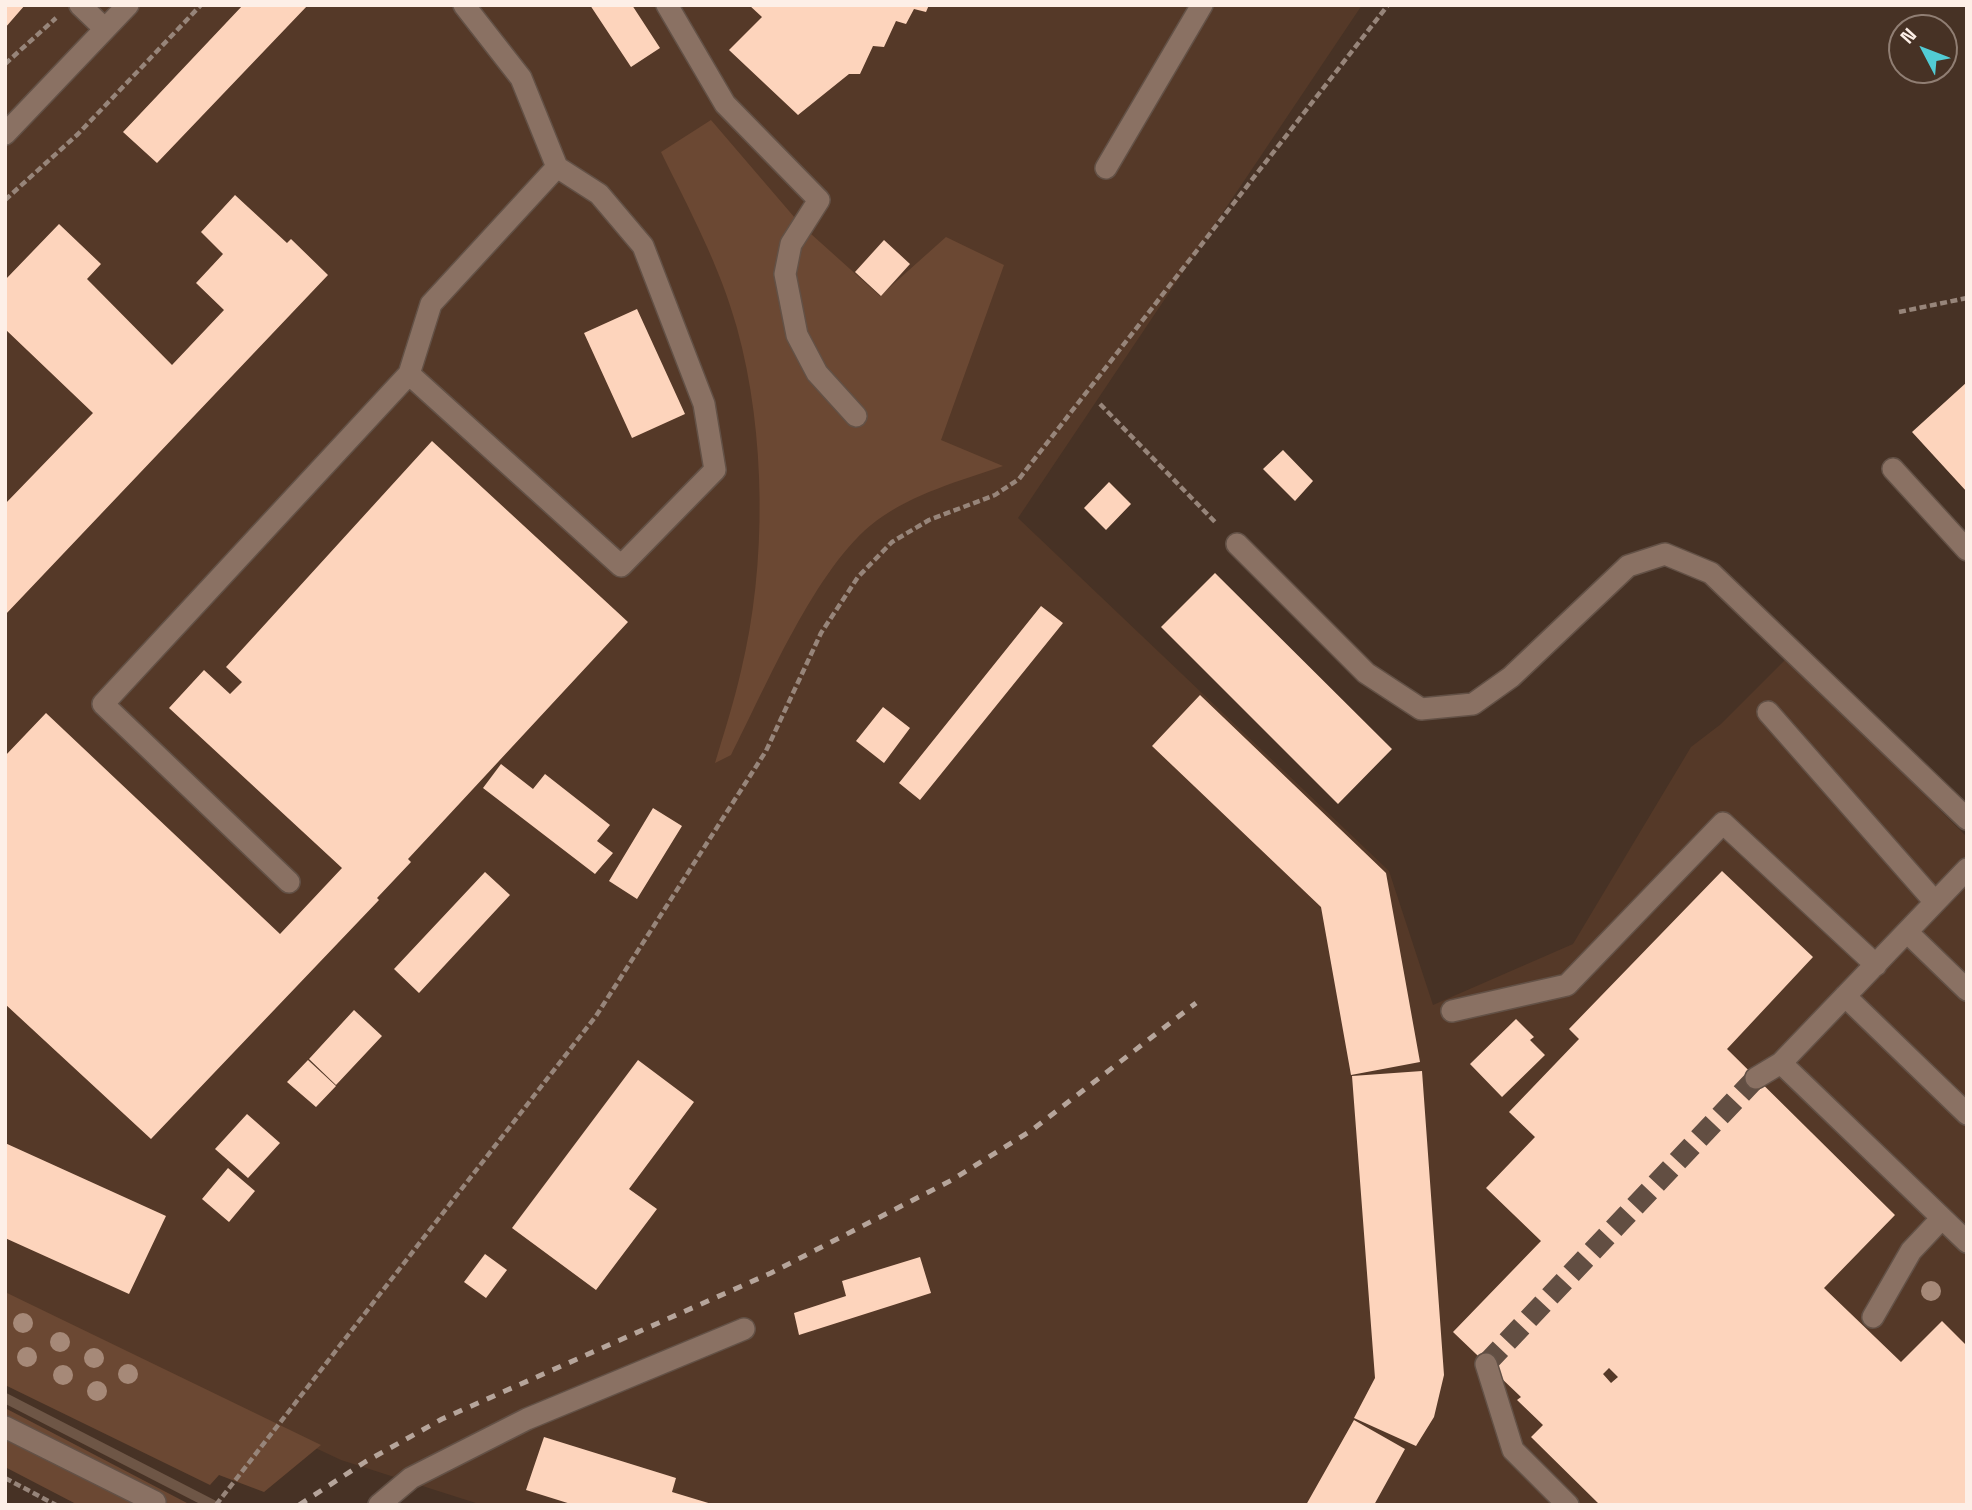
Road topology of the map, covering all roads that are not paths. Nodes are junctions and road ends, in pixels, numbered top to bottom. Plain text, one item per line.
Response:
1 (80, 5) edge
2 (128, 5) edge
3 (464, 5) edge
4 (667, 5) edge
5 (1202, 5) edge
6 (105, 29) junction
7 (5, 134) edge
8 (556, 167) junction
9 (1106, 168) dead end
10 (409, 374) junction
11 (856, 416) dead end
12 (1893, 468) dead end
13 (1237, 544) road end
14 (1967, 550) edge
15 (1769, 712) dead end
16 (1967, 819) edge
17 (1967, 869) edge
18 (289, 882) dead end
19 (1935, 902) junction
20 (1907, 932) junction
21 (1876, 965) junction
22 (1967, 990) edge
23 (1845, 996) junction
24 (1452, 1011) dead end
25 (1781, 1063) junction
26 (1756, 1079) tunnel mouth
27 (1967, 1114) edge
28 (1942, 1218) junction
29 (1967, 1242) edge
30 (1873, 1317) dead end
31 (744, 1329) dead end
32 (1486, 1364) dead end
33 (5, 1427) edge
34 (155, 1502) dead end
35 (379, 1505) edge
36 (1568, 1505) edge

1 - 6 street
2 - 6 street
3 - 8 street
4 - 11 street
5 - 9 street
6 - 7 street
8 - 10 street
8 - 10 street
10 - 18 street
12 - 14 street
13 - 16 street
15 - 19 street
17 - 19 street
19 - 20 street
20 - 21 street
20 - 22 street
21 - 23 street
21 - 24 street
23 - 25 street
23 - 27 street
25 - 26 street
25 - 28 street
28 - 29 street
28 - 30 street
31 - 35 street
32 - 36 street
33 - 34 street

